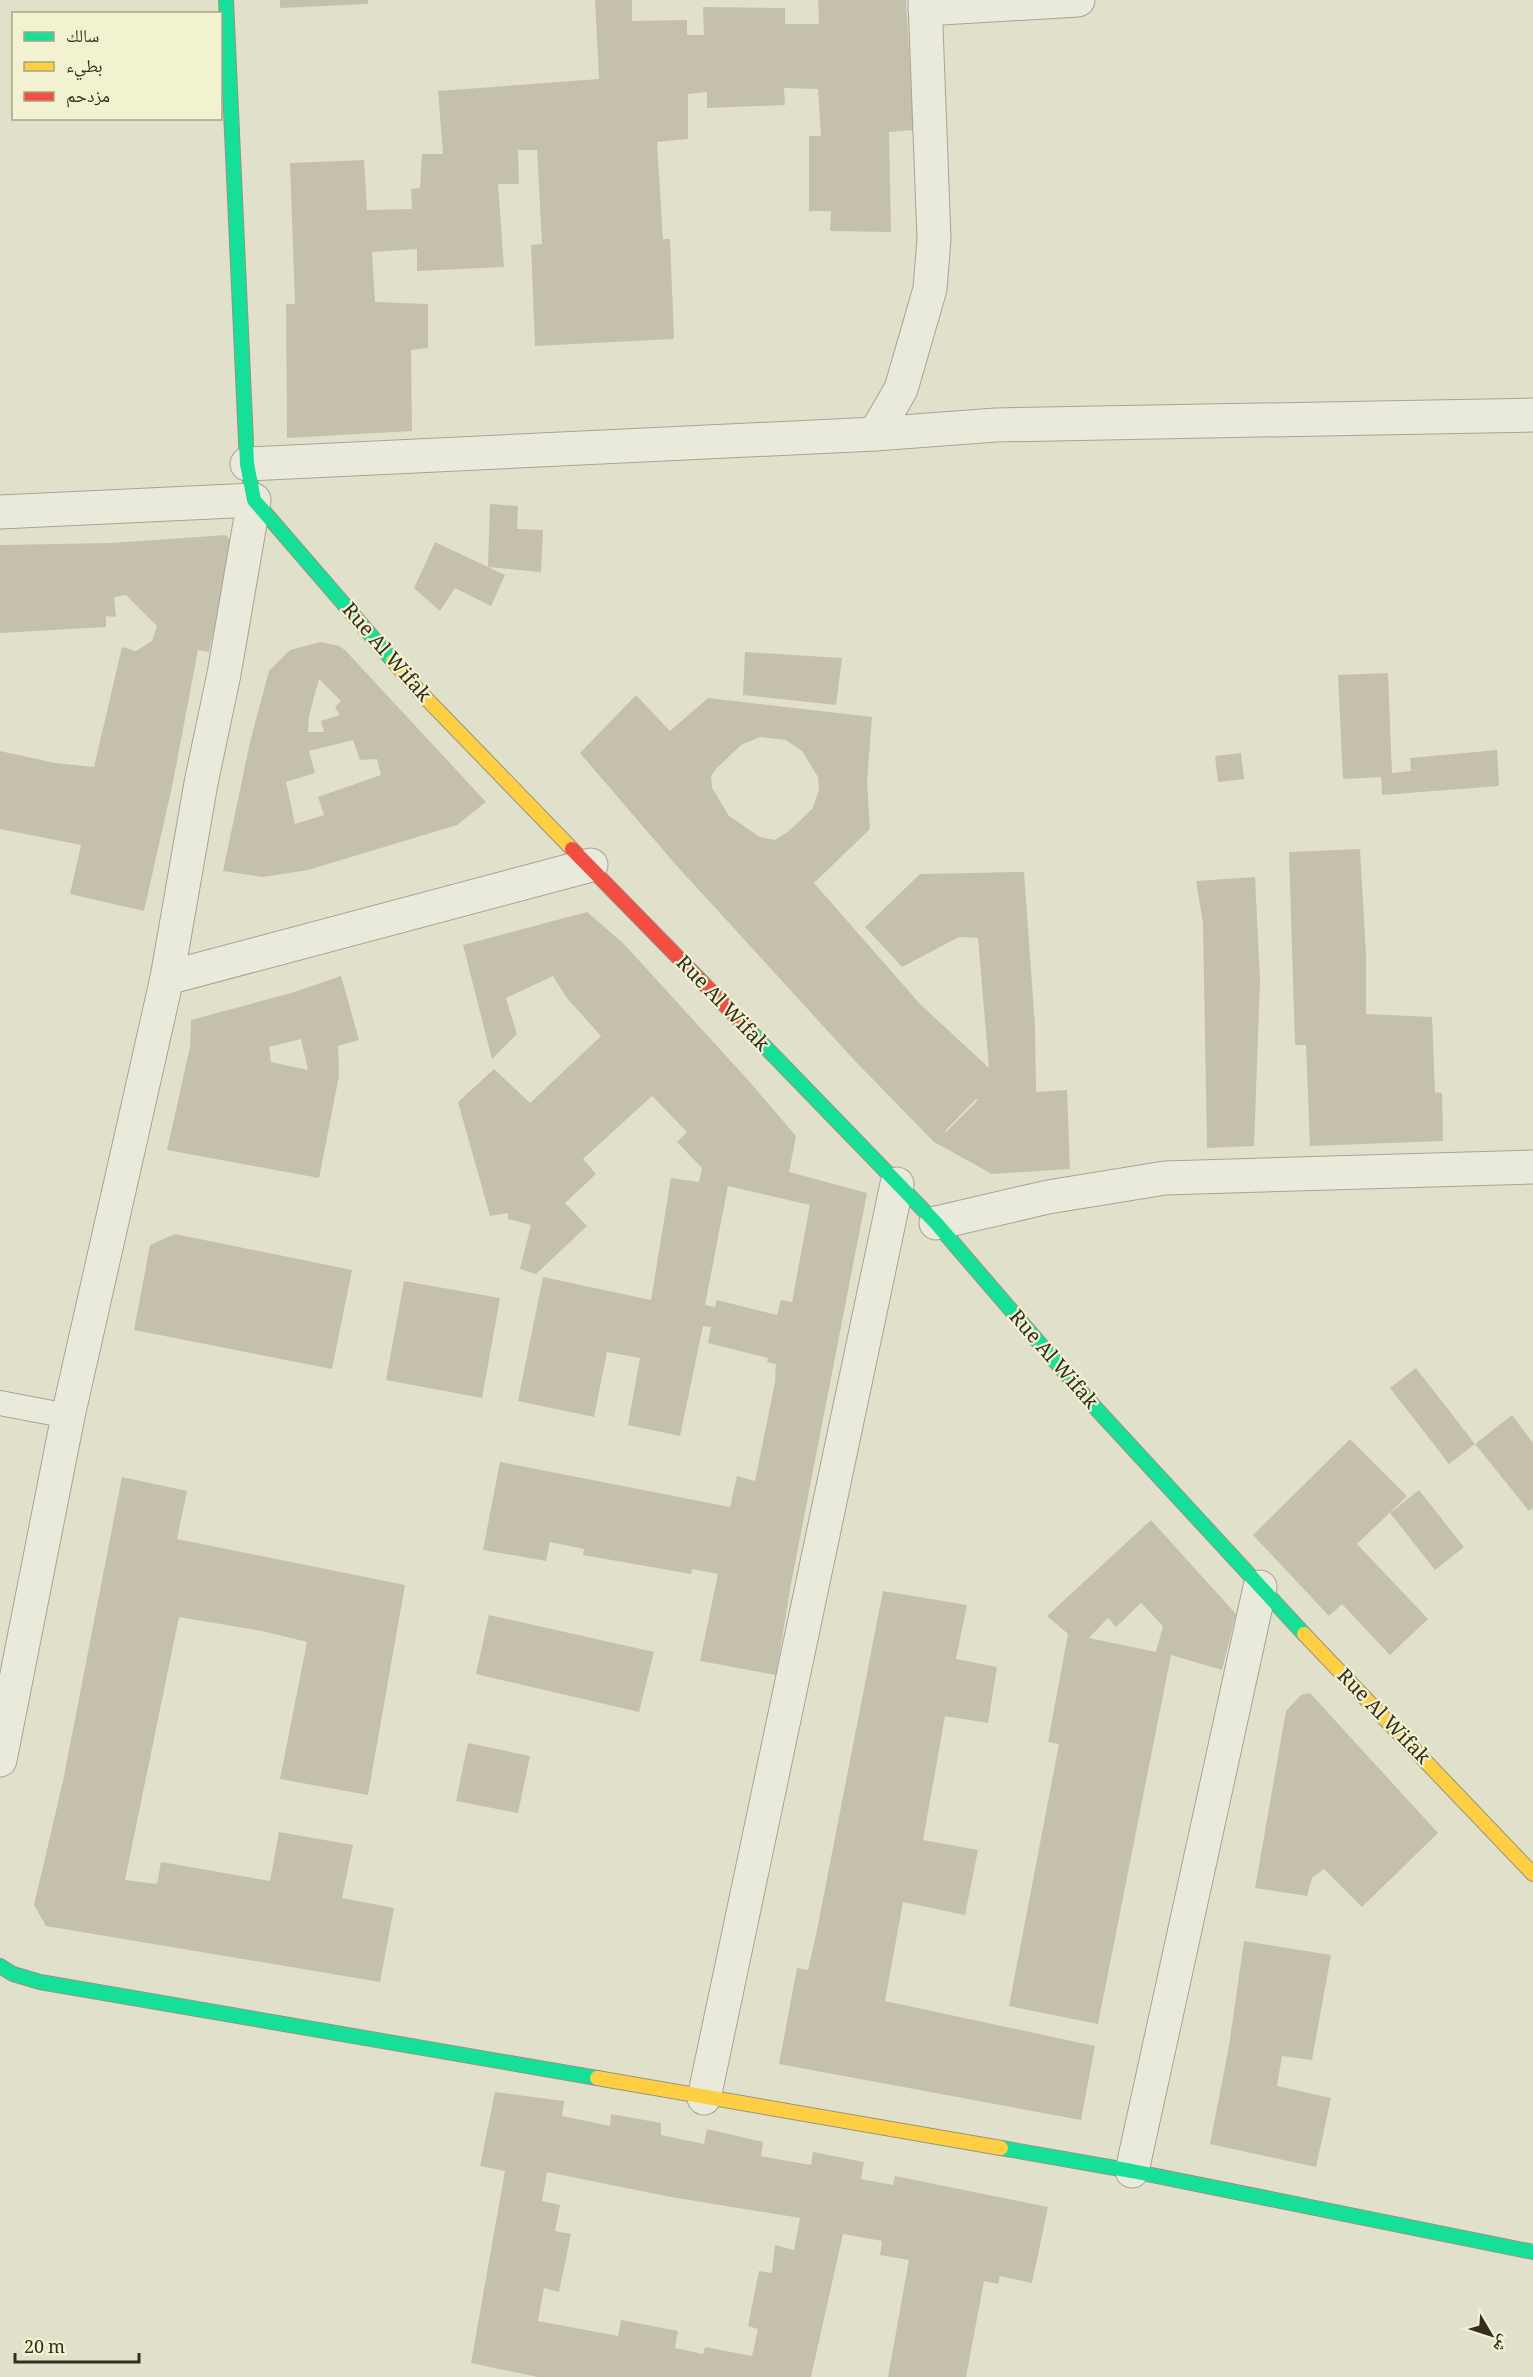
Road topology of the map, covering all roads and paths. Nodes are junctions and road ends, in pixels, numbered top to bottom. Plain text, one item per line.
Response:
1 (226, 0) edge
2 (1078, 0) edge
3 (982, 3) edge
4 (925, 4) edge
5 (1533, 415) edge
6 (875, 435) junction
7 (248, 464) junction
8 (254, 500) junction
9 (0, 512) edge
10 (591, 866) junction
11 (167, 978) junction
12 (1533, 1167) edge
13 (897, 1184) junction
14 (936, 1223) junction
15 (0, 1403) edge
16 (68, 1416) junction
17 (1260, 1587) junction
18 (0, 1760) edge
19 (1533, 1874) edge
20 (0, 1966) edge
21 (704, 2098) junction
22 (1132, 2171) junction
23 (1533, 2252) edge

1 - 7 street
2 - 3 street
3 - 4 street
4 - 6 street
5 - 6 street
6 - 7 street
7 - 8 street
8 - 9 street
8 - 10 street, Rue Al Wifak
8 - 11 street
10 - 11 street
10 - 13 street, Rue Al Wifak
11 - 16 street
12 - 14 street
13 - 14 street, Rue Al Wifak
13 - 21 street
14 - 17 street, Rue Al Wifak
15 - 16 lane
16 - 18 street
17 - 19 street, Rue Al Wifak
17 - 22 street
20 - 21 street
21 - 22 street
22 - 23 street

